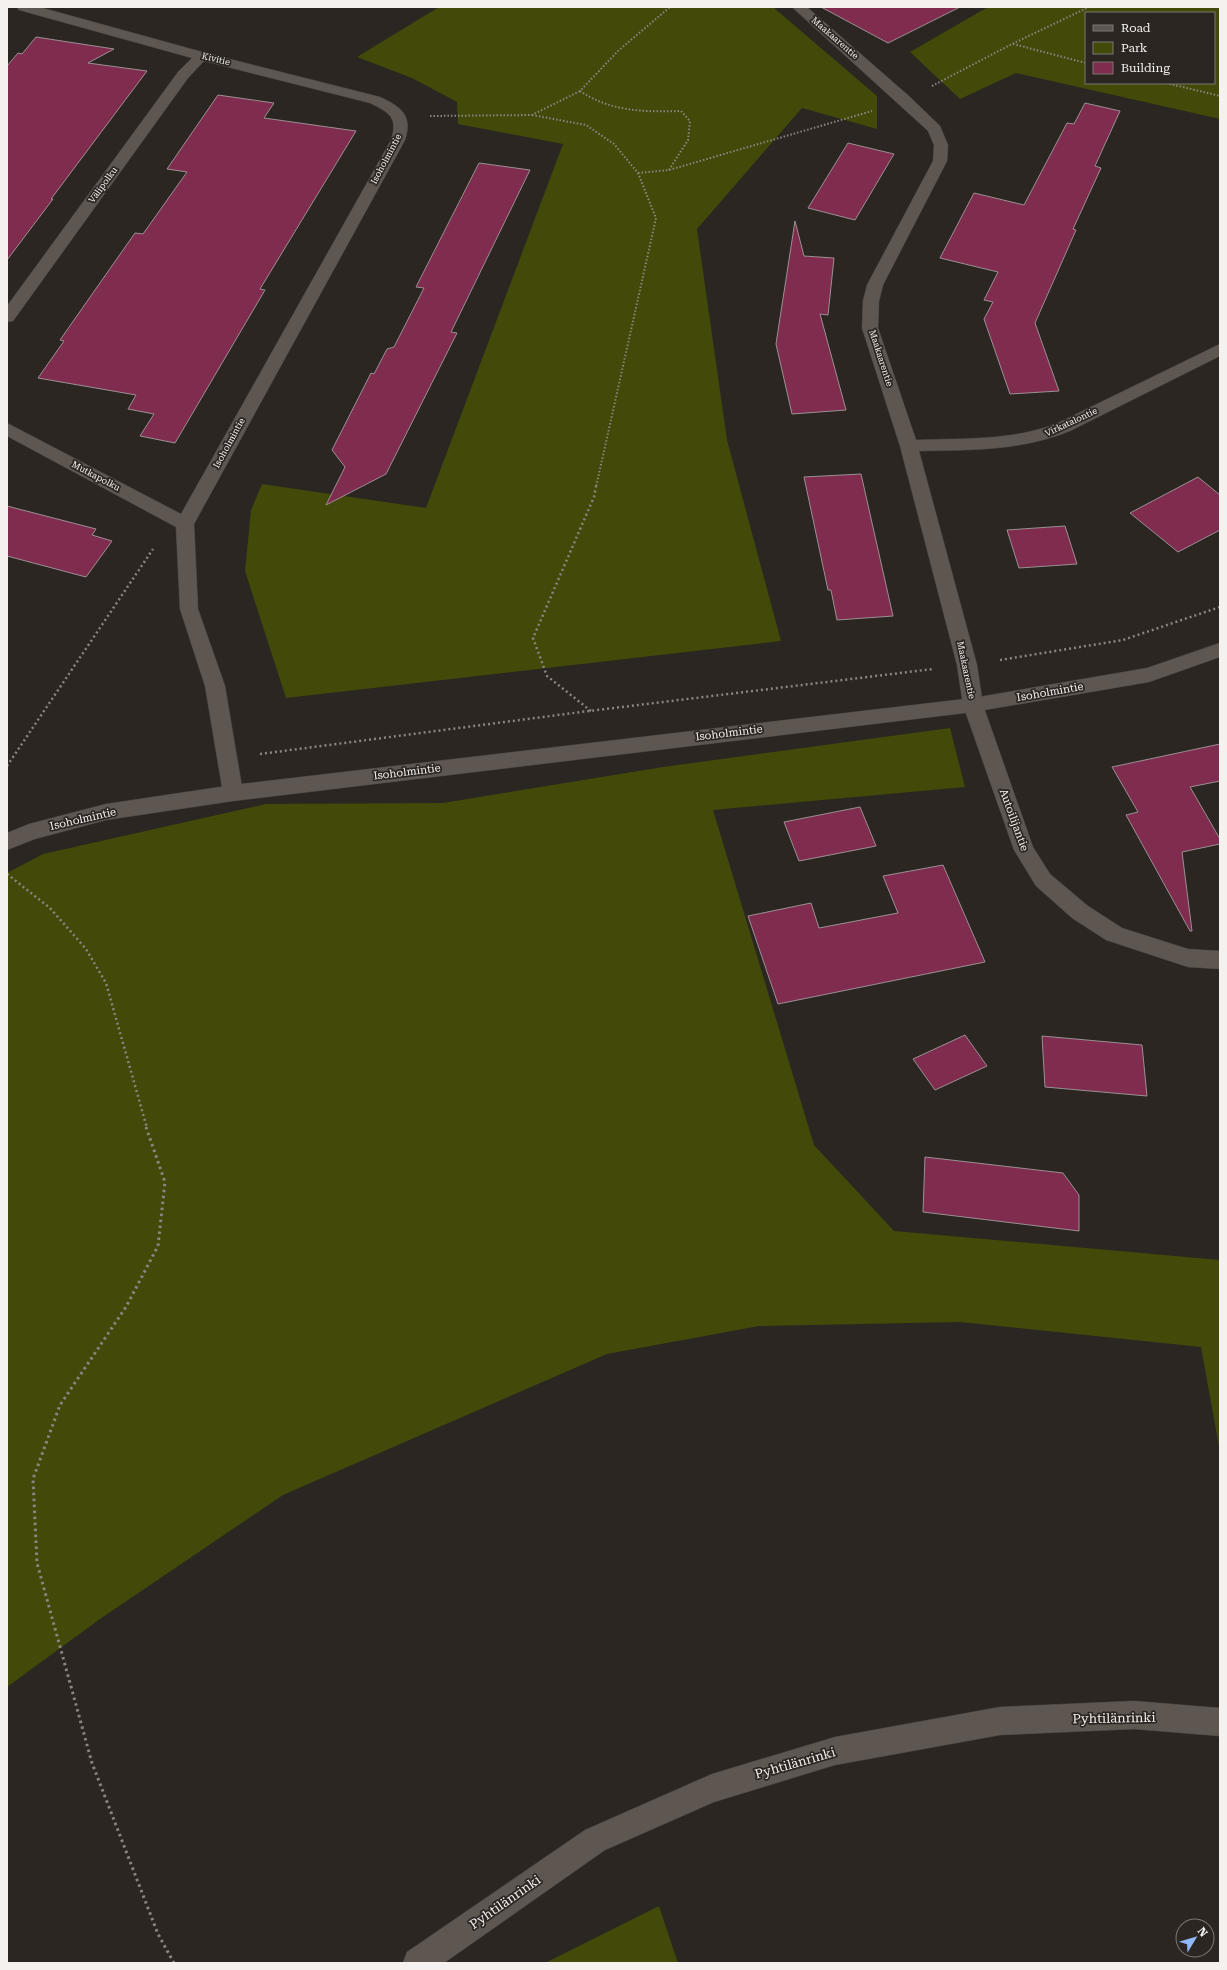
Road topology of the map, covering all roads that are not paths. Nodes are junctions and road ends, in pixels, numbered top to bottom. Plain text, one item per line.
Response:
1 (24, 7) edge
2 (799, 7) edge
3 (201, 56) junction
4 (402, 120) joint
5 (7, 317) edge
6 (1220, 349) edge
7 (7, 429) edge
8 (909, 446) junction
9 (185, 524) junction
10 (1220, 650) edge
11 (973, 705) junction
12 (233, 793) junction
13 (7, 842) edge
14 (1220, 960) edge
15 (1220, 1722) edge
16 (418, 1963) edge

1 - 3 street, Kivitie
2 - 8 street, Maakaarentie
3 - 4 street, Kivitie
3 - 5 street, Välipolku
4 - 9 street, Isoholmintie
6 - 8 street, Virkatalontie
7 - 9 street, Mutkapolku
8 - 11 street, Maakaarentie
9 - 12 street
10 - 11 street, Isoholmintie
11 - 12 street, Isoholmintie
11 - 14 street, Autoilijantie
12 - 13 street, Isoholmintie
15 - 16 street, Pyhtilänrinki

